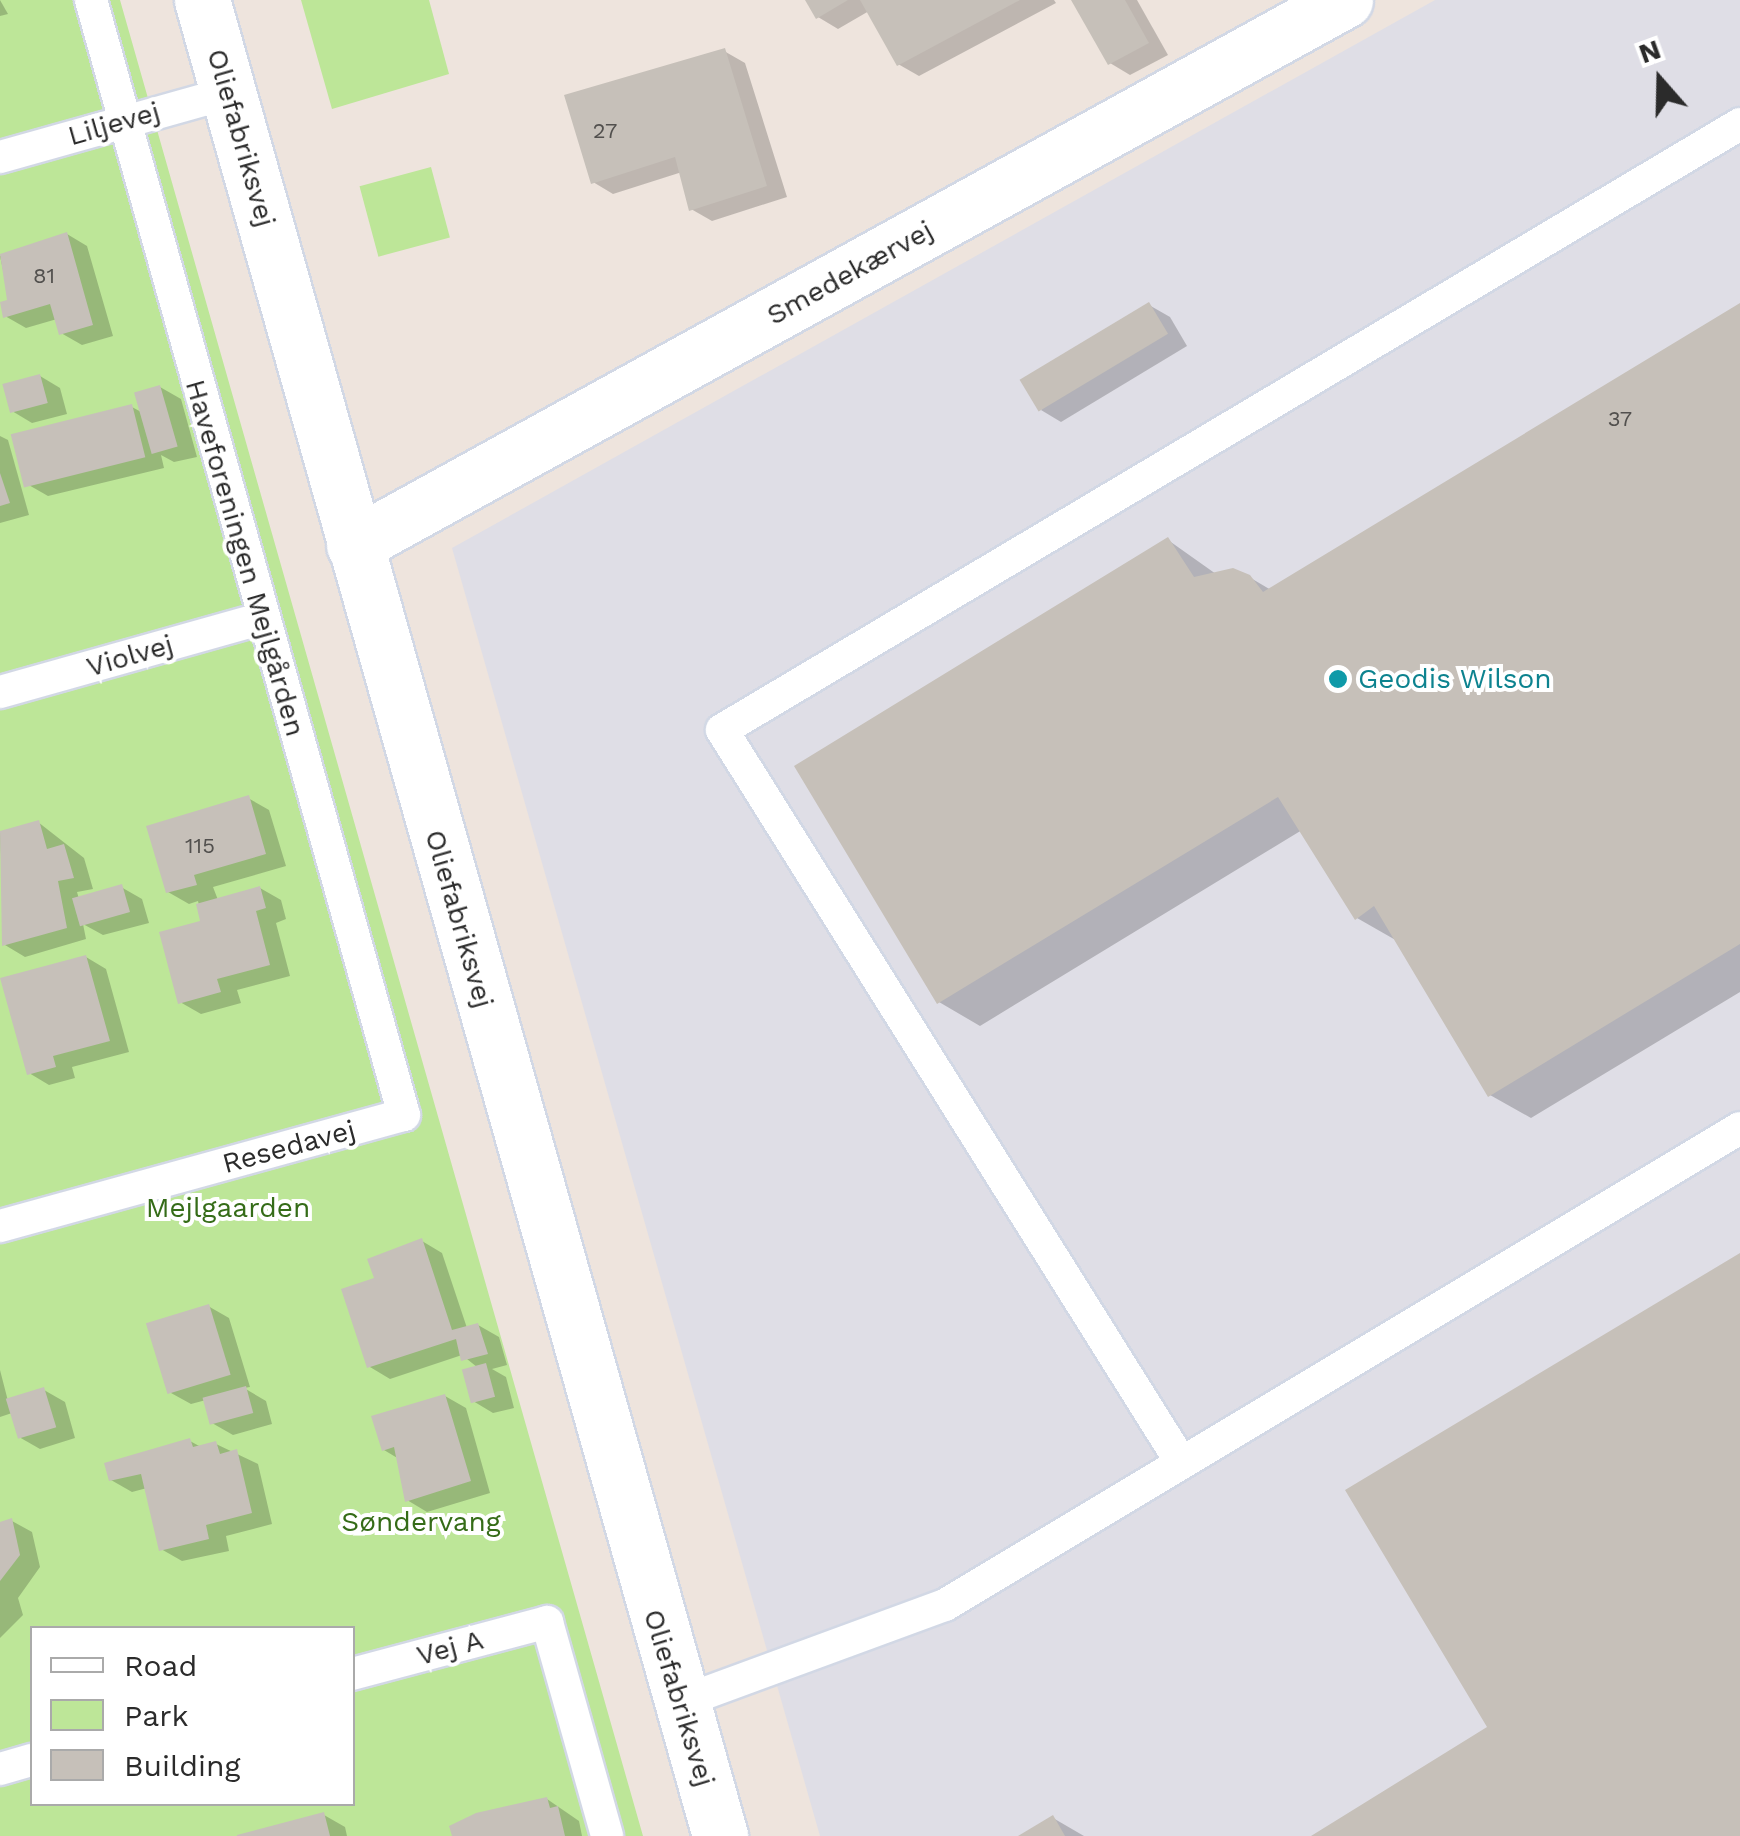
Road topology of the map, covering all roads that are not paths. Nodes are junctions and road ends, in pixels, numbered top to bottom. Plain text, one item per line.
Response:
1 (91, 0) edge
2 (202, 0) edge
3 (1345, 0) edge
4 (228, 93) junction
5 (125, 122) junction
6 (1740, 124) edge
7 (0, 157) edge
8 (354, 545) junction
9 (260, 619) junction
10 (0, 692) edge
11 (404, 1115) joint
12 (1740, 1128) edge
13 (0, 1226) edge
14 (1180, 1462) junction
15 (355, 1673) edge
16 (682, 1702) junction
17 (30, 1761) edge
18 (0, 1769) edge
19 (607, 1836) edge
20 (720, 1836) edge

1 - 5 lane, Haveforeningen Mejlgården
2 - 4 street, Oliefabriksvej
3 - 8 street, Smedekærvej
4 - 5 lane, Liljevej
4 - 8 street, Oliefabriksvej
5 - 7 lane, Liljevej
5 - 9 lane, Haveforeningen Mejlgården
6 - 14 lane
8 - 16 street, Oliefabriksvej
9 - 10 lane, Violvej
9 - 11 lane, Haveforeningen Mejlgården
11 - 13 lane, Resedavej
12 - 14 lane
14 - 16 lane
15 - 19 lane, Vej A
16 - 20 street, Oliefabriksvej
17 - 18 lane

